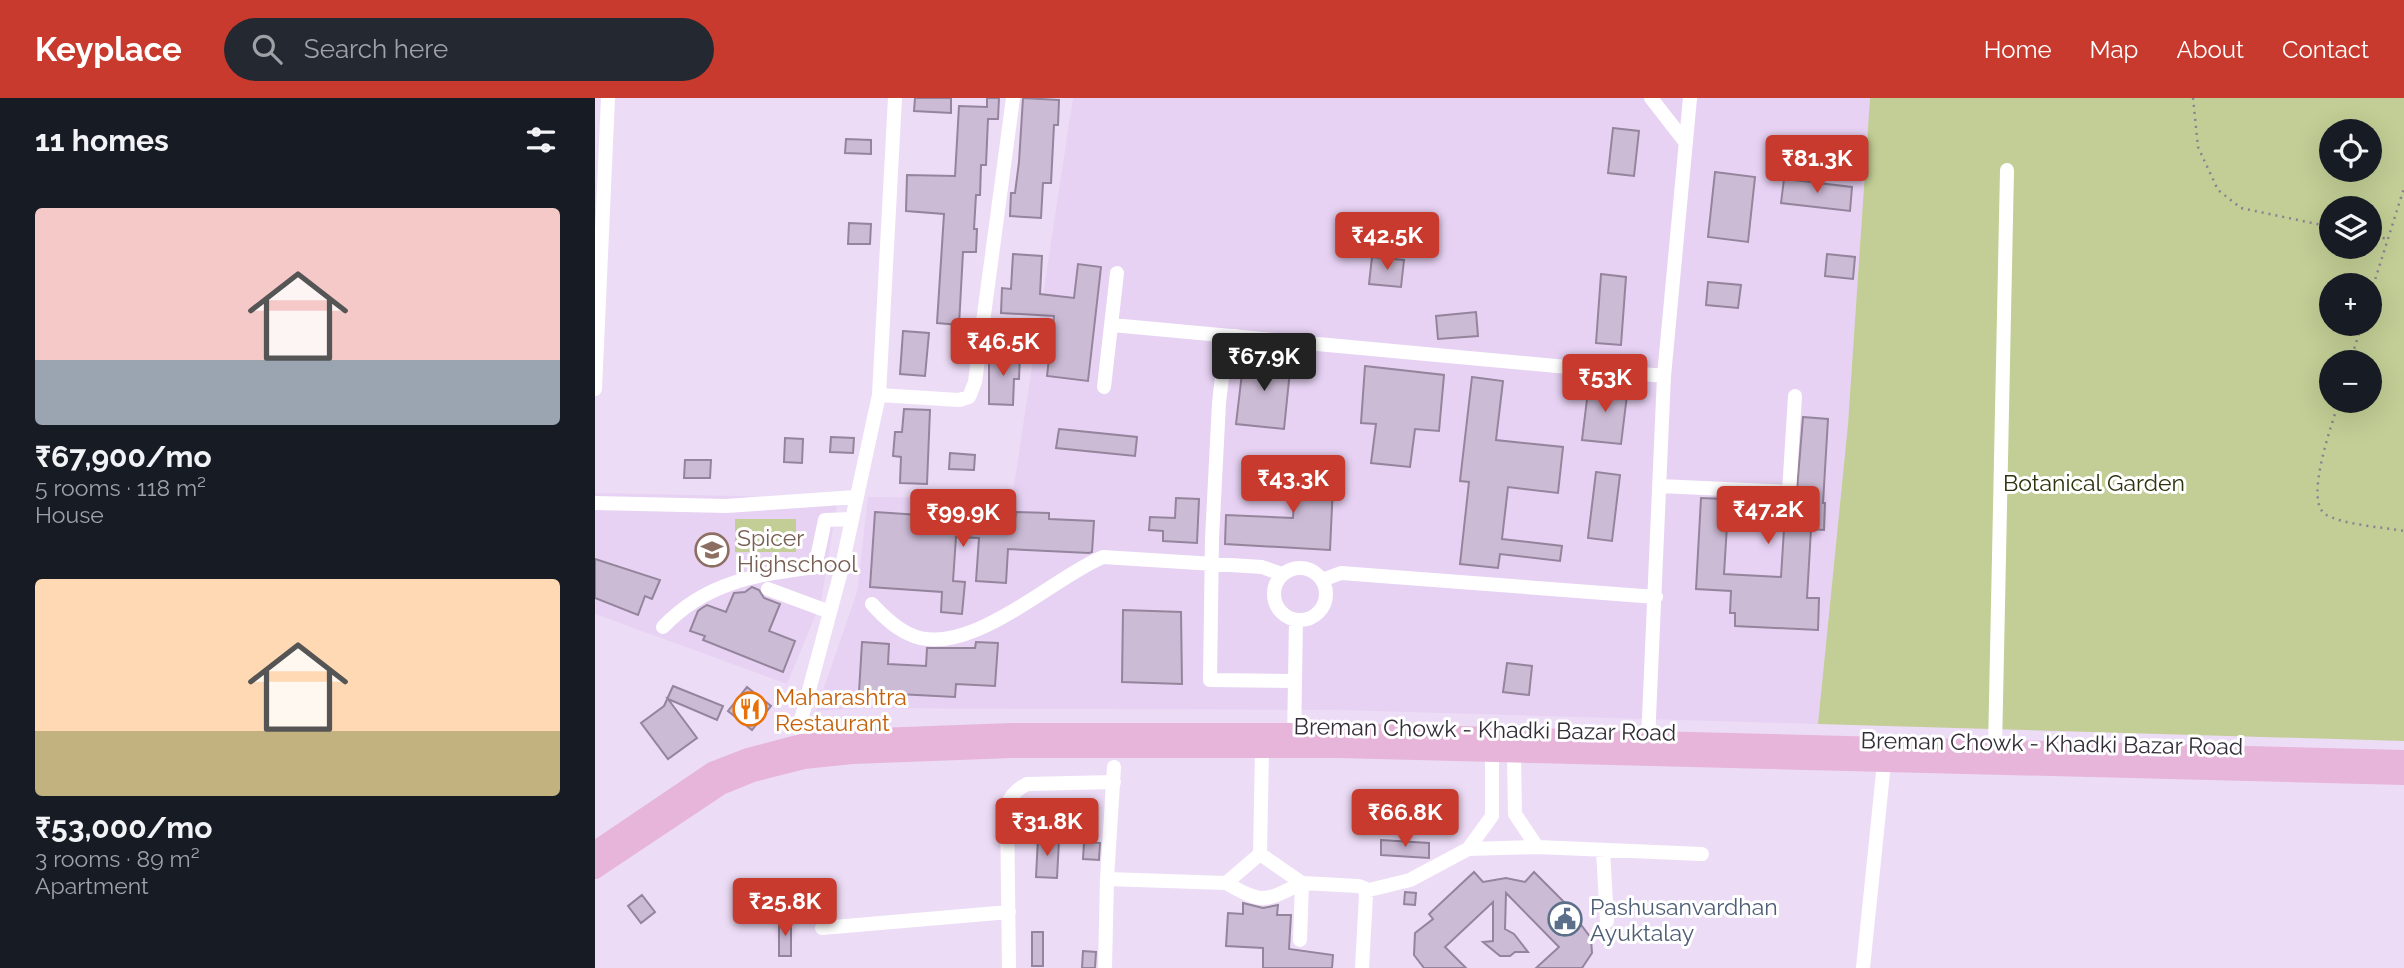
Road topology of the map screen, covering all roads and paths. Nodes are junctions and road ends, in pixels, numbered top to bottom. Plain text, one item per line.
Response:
1 (608, 98) edge
2 (895, 98) edge
3 (1013, 98) edge
4 (1651, 98) edge
5 (1690, 98) edge
6 (2193, 98) edge
7 (1686, 143) junction
8 (2007, 170) dead end
9 (2404, 188) edge
10 (2319, 224) edge
11 (2382, 237) edge
12 (2388, 239) junction
13 (1117, 273) dead end
14 (2377, 273) edge
15 (1112, 325) junction
16 (1236, 336) junction
17 (1664, 376) junction
18 (1104, 387) dead end
19 (595, 389) edge
20 (879, 395) junction
21 (1795, 396) dead end
22 (2336, 413) edge
23 (1660, 486) junction
24 (856, 497) junction
25 (595, 503) edge
26 (852, 519) junction
27 (2404, 531) edge
28 (1213, 563) junction
29 (1282, 574) junction
30 (1322, 580) junction
31 (768, 589) dead end
32 (1656, 597) junction
33 (872, 604) dead end
34 (830, 612) junction
35 (1296, 620) junction
36 (663, 627) dead end
37 (1295, 681) junction
38 (1294, 740) junction
39 (1649, 740) junction
40 (1262, 749) junction
41 (1995, 749) junction
42 (802, 751) junction
43 (1492, 753) junction
44 (1514, 754) junction
45 (2404, 759) edge
46 (1884, 763) junction
47 (2404, 776) edge
48 (1537, 847) junction
49 (1468, 849) junction
50 (595, 850) edge
51 (1603, 850) junction
52 (1260, 854) junction
53 (1702, 855) dead end
54 (595, 870) edge
55 (1107, 879) junction
56 (1226, 883) junction
57 (1302, 883) junction
58 (1365, 891) junction
59 (1009, 912) junction
60 (1607, 921) dead end
61 (822, 928) dead end
62 (1300, 940) dead end
63 (1009, 968) edge
64 (1105, 968) edge
65 (1363, 968) edge
66 (1863, 968) edge

1 - 19 street
2 - 20 street
3 - 20 street
4 - 7 street
5 - 7 street
6 - 10 path
7 - 17 street
8 - 41 street
9 - 12 path
11 - 12 path
12 - 14 path
13 - 15 street
15 - 16 street
15 - 18 street
16 - 17 street
16 - 28 street
17 - 23 street
20 - 24 street
21 - 23 street
22 - 27 path
23 - 32 street
24 - 25 street
24 - 26 street
26 - 34 street
26 - 36 street
28 - 29 street
28 - 33 street
28 - 37 street
29 - 30 street
29 - 35 street
30 - 32 street
30 - 35 street
31 - 34 street
32 - 39 street
34 - 42 street
35 - 37 street
37 - 38 street
38 - 39 main road, Breman Chowk - Khadki Bazar Road
38 - 40 main road, Breman Chowk - Khadki Bazar Road
38 - 42 main road, Breman Chowk - Khadki Bazar Road
38 - 43 main road, Breman Chowk - Khadki Bazar Road
39 - 41 main road, Breman Chowk - Khadki Bazar Road
40 - 42 main road, Breman Chowk - Khadki Bazar Road
40 - 52 street
41 - 45 main road, Breman Chowk - Khadki Bazar Road
42 - 50 main road, Breman Chowk - Khadki Bazar Road
42 - 54 main road, Breman Chowk - Khadki Bazar Road
43 - 44 main road, Breman Chowk - Khadki Bazar Road
43 - 49 street
44 - 46 main road, Breman Chowk - Khadki Bazar Road
44 - 48 street
46 - 47 main road, Breman Chowk - Khadki Bazar Road
46 - 66 street
48 - 49 street
48 - 51 street
49 - 58 street
51 - 53 street
51 - 60 street
52 - 56 street
52 - 57 street
55 - 56 street
55 - 59 street
55 - 64 street
56 - 57 street
57 - 58 street
57 - 62 street
58 - 65 street
59 - 61 street
59 - 63 street

